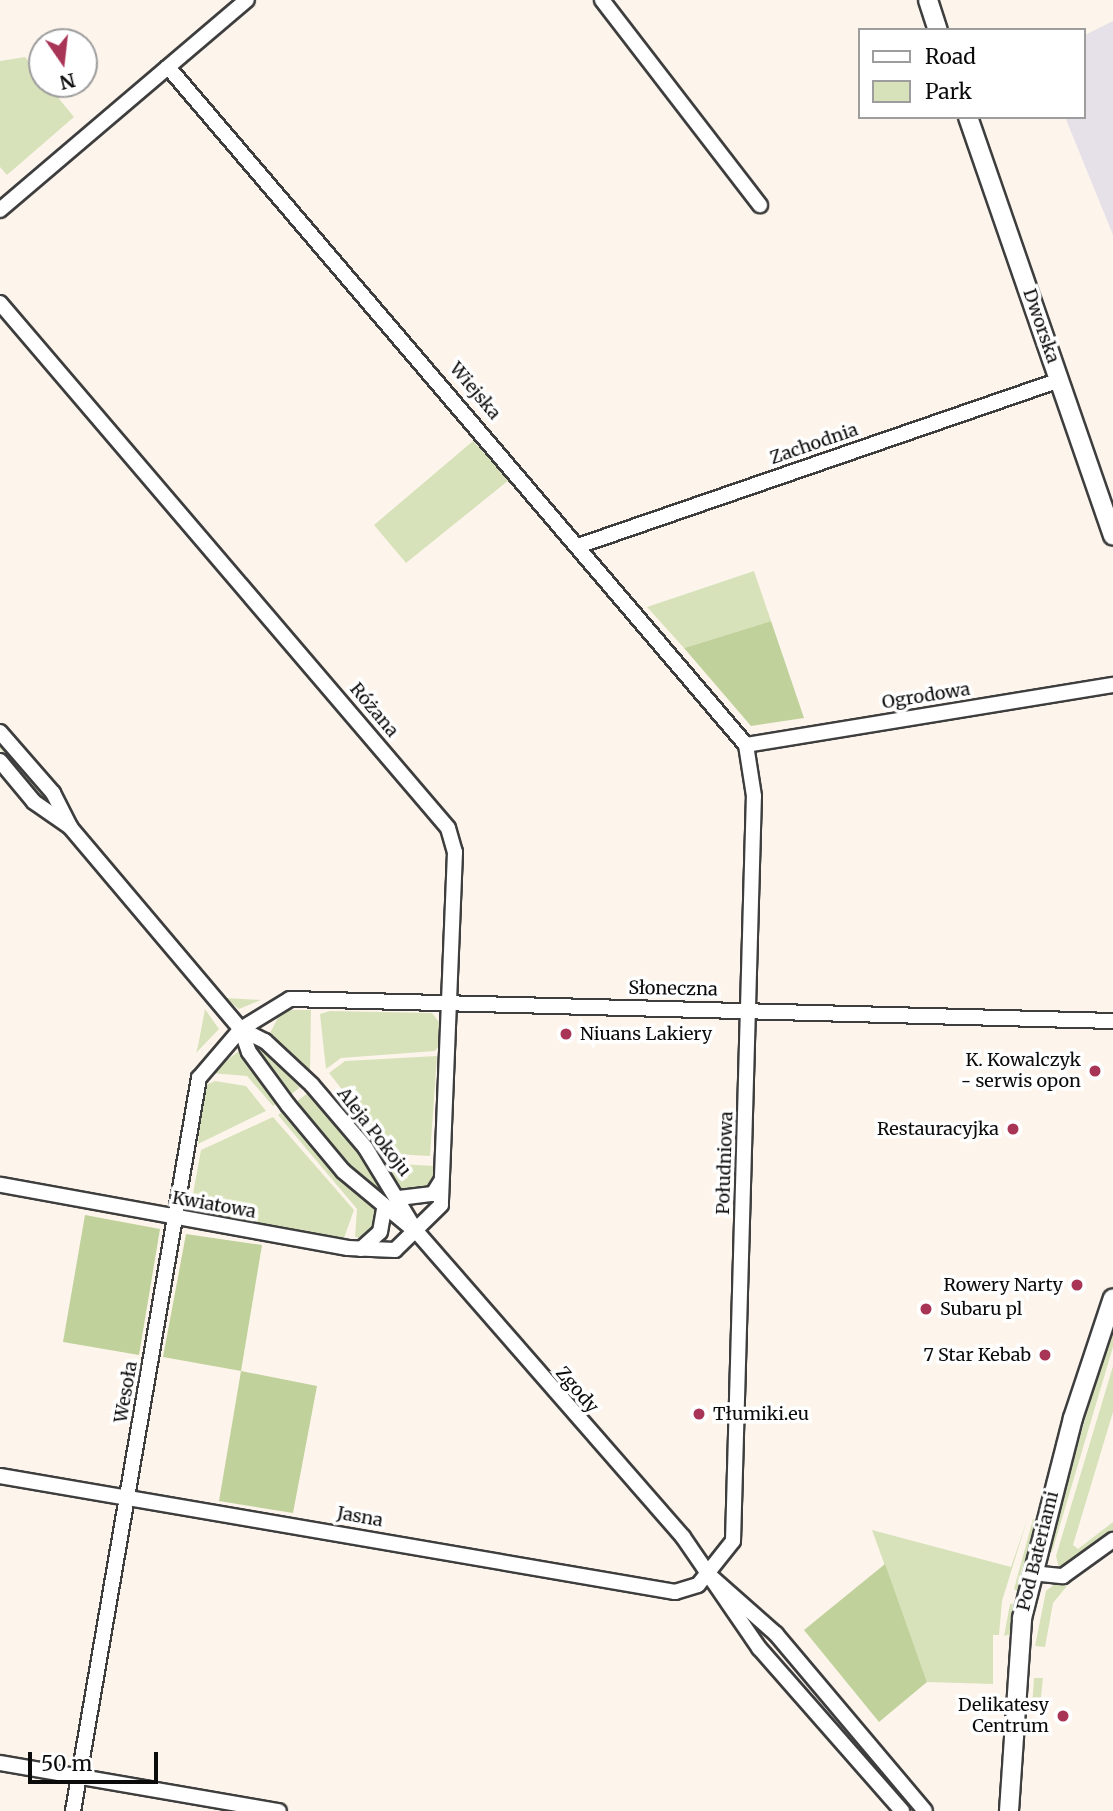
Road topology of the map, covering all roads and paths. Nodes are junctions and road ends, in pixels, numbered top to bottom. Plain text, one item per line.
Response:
1 (247, 0) edge
2 (602, 0) edge
3 (928, 0) edge
4 (937, 28) edge
5 (168, 67) junction
6 (969, 119) edge
7 (761, 205) dead end
8 (0, 210) edge
9 (0, 303) edge
10 (1060, 380) junction
11 (1113, 536) edge
12 (581, 545) junction
13 (1113, 685) edge
14 (0, 732) edge
15 (746, 745) junction
16 (0, 761) edge
17 (70, 827) junction
18 (450, 1004) junction
19 (749, 1010) junction
20 (1113, 1021) edge
21 (241, 1030) junction
22 (443, 1173) junction
23 (0, 1185) edge
24 (399, 1198) junction
25 (384, 1210) junction
26 (176, 1219) junction
27 (416, 1231) junction
28 (361, 1249) junction
29 (1113, 1298) edge
30 (0, 1476) edge
31 (127, 1498) junction
32 (1113, 1540) edge
33 (1032, 1573) junction
34 (709, 1575) junction
35 (0, 1763) edge
36 (79, 1776) junction
37 (73, 1811) edge
38 (279, 1811) edge
39 (902, 1811) edge
40 (925, 1811) edge
41 (1009, 1811) edge

1 - 5 street
2 - 7 street
3 - 4 street
5 - 8 street
5 - 12 street, Wiejska
6 - 10 street, Dworska
9 - 18 street, Różana
10 - 11 street, Dworska
10 - 12 street, Zachodnia
12 - 15 street, Wiejska
13 - 15 street, Ogrodowa
14 - 17 street, Aleja Pokoju
15 - 19 street, Południowa
16 - 17 street, Aleja Pokoju
17 - 21 street, Aleja Pokoju
18 - 19 street, Słoneczna
18 - 21 street, Słoneczna
18 - 22 street, Różana
19 - 20 street, Słoneczna
19 - 34 street, Południowa
21 - 24 street, Aleja Pokoju
21 - 25 street, Aleja Pokoju
21 - 26 street, Wesoła
22 - 24 street
22 - 27 street, Różana
23 - 26 street, Kwiatowa
24 - 27 street, Aleja Pokoju
25 - 27 street, Aleja Pokoju
25 - 28 street
26 - 28 street, Kwiatowa
26 - 31 street, Wesoła
27 - 28 street, Kwiatowa
27 - 34 street, Zgody
29 - 33 street, Pod Bateriami
30 - 31 street, Jasna
31 - 34 street, Jasna
31 - 36 street, Wesoła
32 - 33 street
33 - 41 street, Pod Bateriami
34 - 39 street, Zgody
34 - 40 street, Zgody
35 - 36 street
36 - 37 street, Wesoła
36 - 38 street

